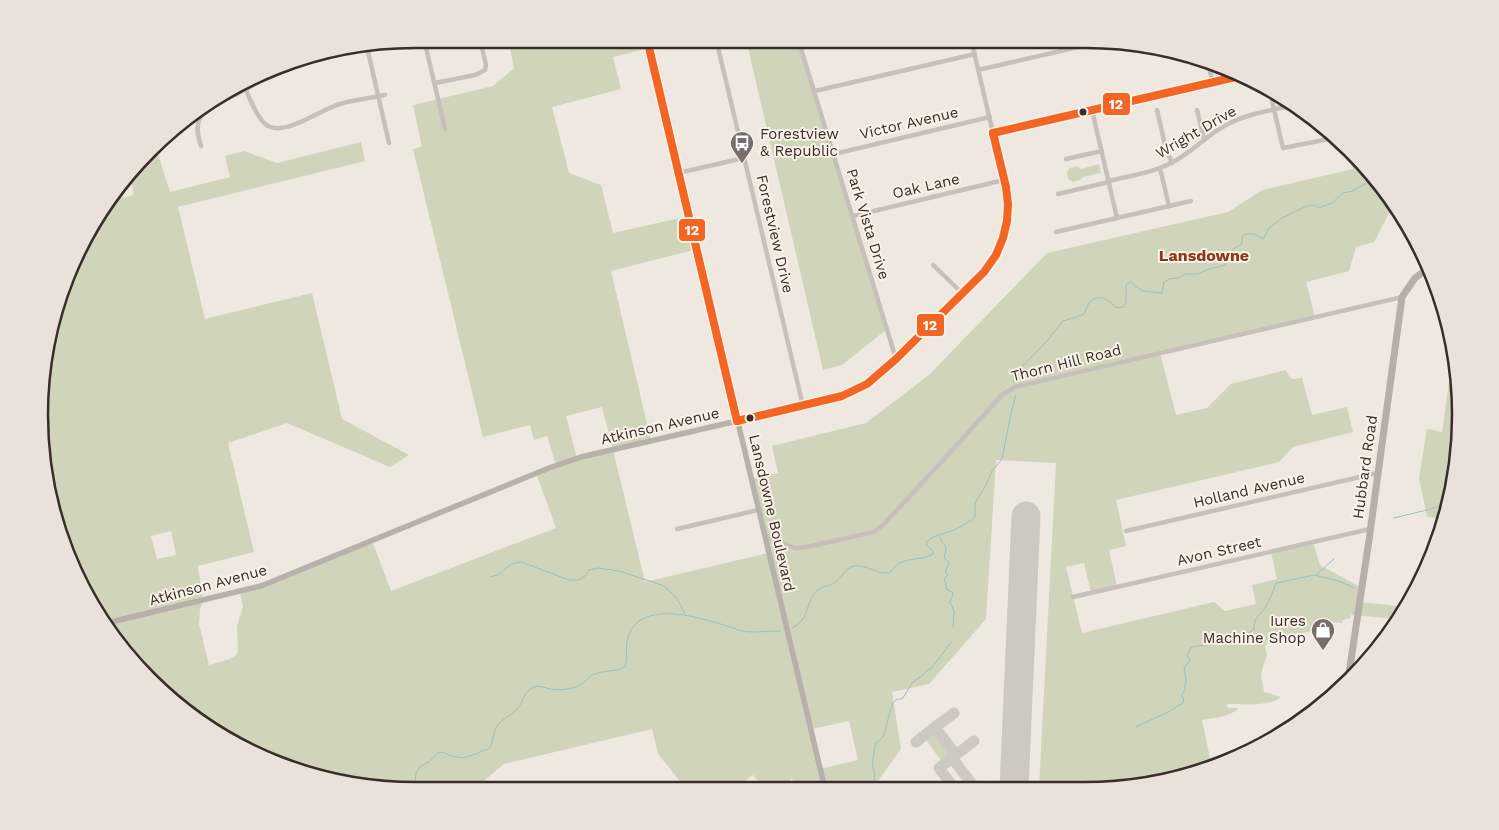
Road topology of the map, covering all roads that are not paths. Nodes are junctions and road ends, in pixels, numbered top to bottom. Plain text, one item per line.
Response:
1 (426, 48) edge
2 (482, 48) edge
3 (649, 48) edge
4 (718, 48) edge
5 (801, 48) edge
6 (973, 48) edge
7 (1074, 48) edge
8 (368, 51) edge
9 (974, 54) junction
10 (978, 70) junction
11 (1209, 70) edge
12 (1231, 78) edge
13 (261, 81) edge
14 (1213, 82) junction
15 (435, 83) junction
16 (246, 90) junction
17 (815, 91) junction
18 (385, 95) dead end
19 (378, 96) junction
20 (1272, 99) edge
21 (223, 102) edge
22 (1284, 107) edge
23 (1274, 109) junction
24 (1092, 110) junction
25 (1157, 110) dead end
26 (1197, 110) dead end
27 (201, 116) edge
28 (990, 117) junction
29 (446, 129) dead end
30 (994, 133) junction
31 (1327, 139) edge
32 (1204, 140) junction
33 (388, 143) dead end
34 (201, 146) dead end
35 (1102, 151) junction
36 (834, 154) junction
37 (744, 158) junction
38 (1066, 159) dead end
39 (1172, 163) junction
40 (1160, 168) junction
41 (678, 173) junction
42 (1004, 180) junction
43 (1108, 182) junction
44 (1058, 194) dead end
45 (1192, 201) dead end
46 (1168, 206) junction
47 (853, 216) junction
48 (1117, 218) junction
49 (1056, 232) dead end
50 (933, 264) dead end
51 (1423, 272) edge
52 (962, 293) junction
53 (1402, 297) junction
54 (896, 359) junction
55 (802, 406) junction
56 (737, 421) junction
57 (1377, 473) junction
58 (758, 510) junction
59 (677, 529) dead end
60 (1370, 529) junction
61 (1126, 531) dead end
62 (764, 536) junction
63 (1073, 597) dead end
64 (111, 622) edge
65 (1350, 669) edge
66 (823, 782) edge

1 - 15 street
2 - 15 street
3 - 41 street, Lansdowne Boulevard
4 - 37 street, Forestview Drive
5 - 17 street, Park Vista Drive
6 - 9 street, Atkinson Avenue
7 - 10 street
8 - 19 street
9 - 10 street, Atkinson Avenue
9 - 17 street
10 - 28 street, Atkinson Avenue
11 - 14 street
12 - 14 street
13 - 16 street
14 - 24 street
15 - 29 street
16 - 19 street
16 - 21 street
17 - 36 street, Park Vista Drive
18 - 19 street
19 - 33 street
20 - 23 street
22 - 23 street, Wright Drive
23 - 31 street
23 - 32 street, Wright Drive
24 - 30 street
24 - 35 street
25 - 39 street
26 - 32 street
27 - 34 street
28 - 30 street, Atkinson Avenue
28 - 36 street, Victor Avenue
30 - 42 street, Atkinson Avenue
32 - 39 street, Wright Drive
35 - 38 street
35 - 43 street
36 - 47 street, Park Vista Drive
37 - 41 street
37 - 55 street, Forestview Drive
39 - 40 street, Wright Drive
40 - 43 street, Wright Drive
40 - 46 street
41 - 56 street, Lansdowne Boulevard
42 - 47 street, Oak Lane
42 - 52 street, Atkinson Avenue
43 - 44 street, Wright Drive
43 - 48 street
45 - 46 street
46 - 48 street
47 - 54 street, Park Vista Drive
48 - 49 street
50 - 52 street
51 - 53 main road, Hubbard Road
52 - 54 street, Atkinson Avenue
53 - 57 main road, Hubbard Road
53 - 62 street, Thorn Hill Road
54 - 55 street, Atkinson Avenue
55 - 56 street, Atkinson Avenue
56 - 58 street, Lansdowne Boulevard
56 - 64 street, Atkinson Avenue
57 - 60 main road, Hubbard Road
57 - 61 street, Holland Avenue
58 - 59 street
58 - 62 street, Lansdowne Boulevard
60 - 63 street, Avon Street
60 - 65 main road, Hubbard Road
62 - 66 street, Lansdowne Boulevard

